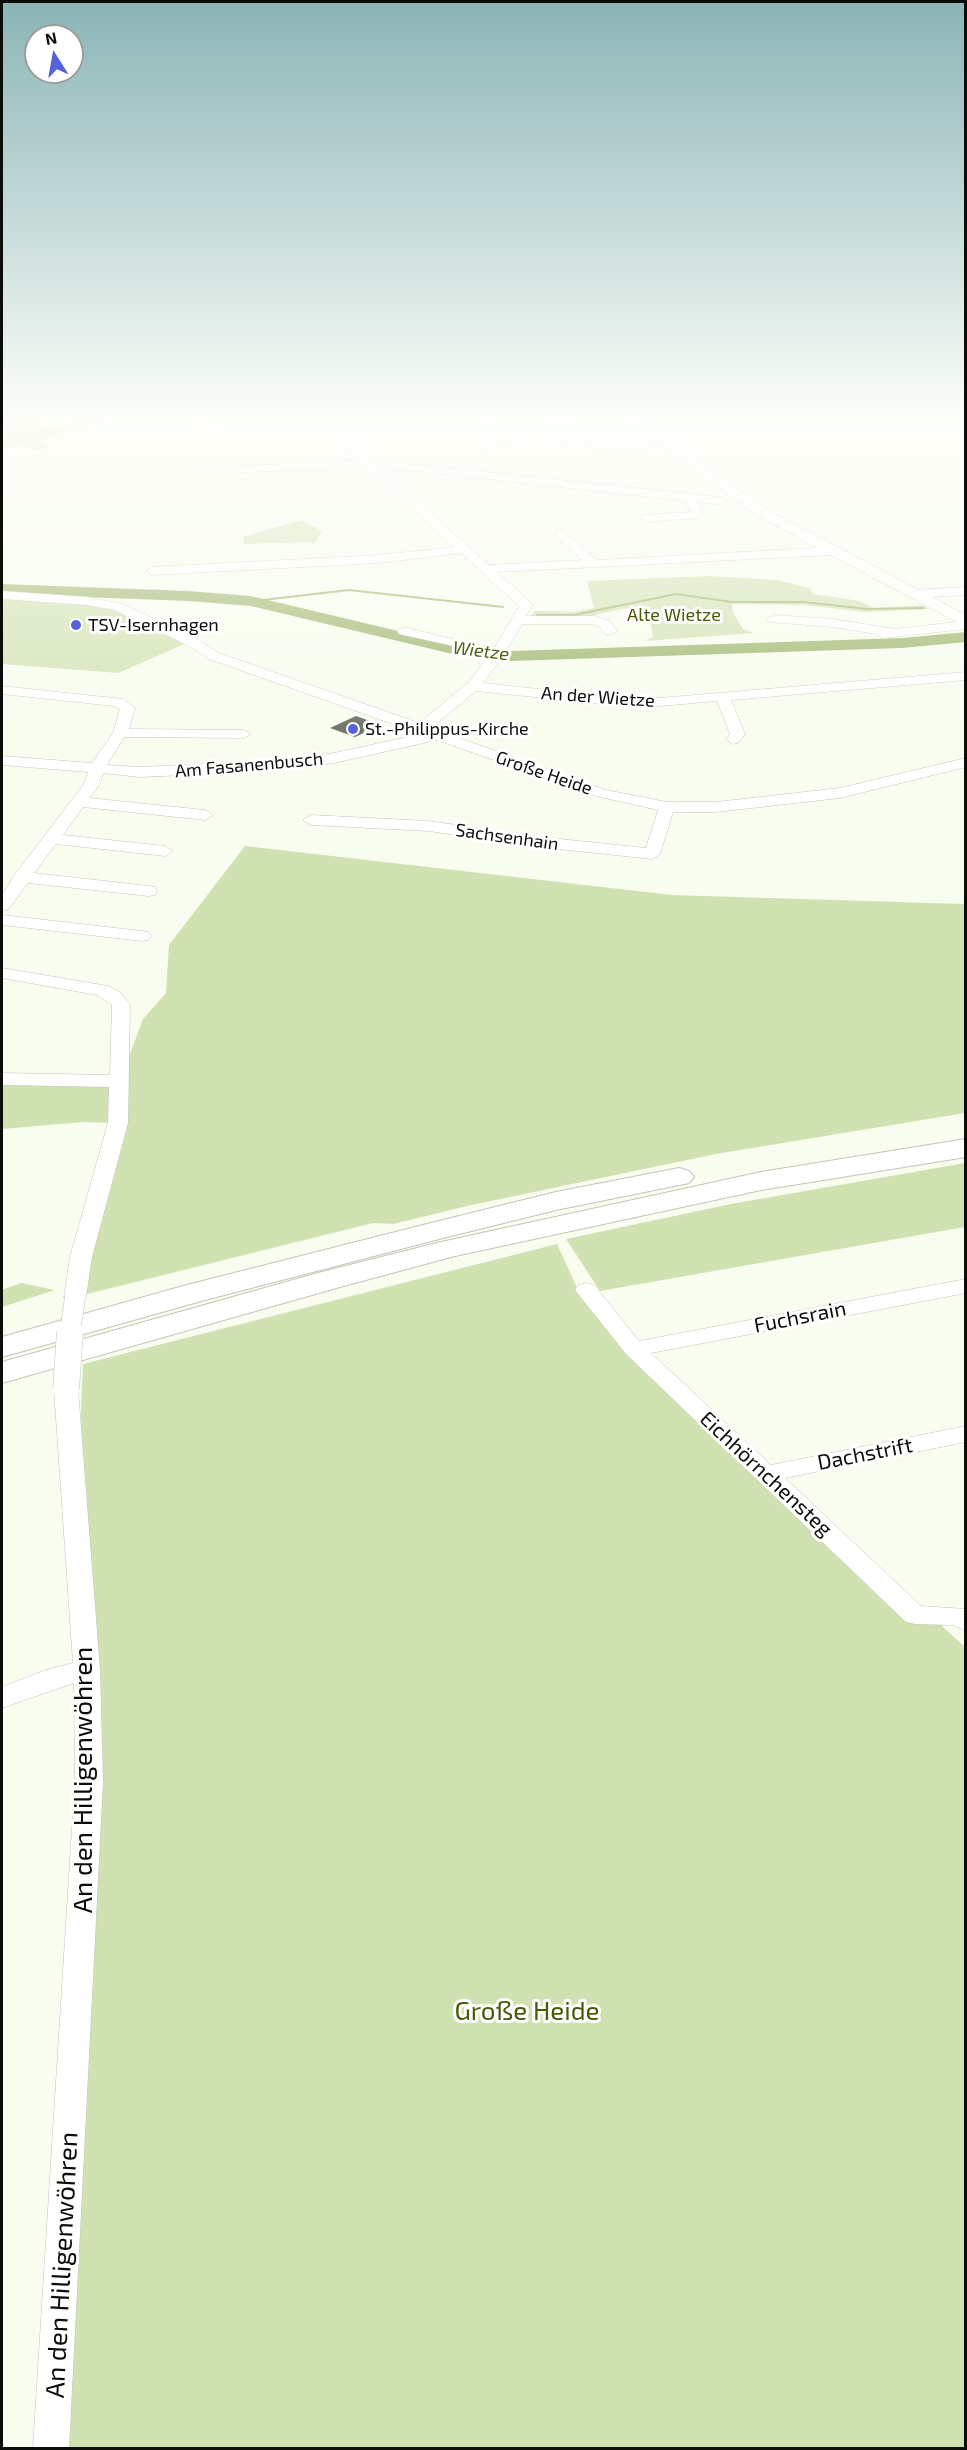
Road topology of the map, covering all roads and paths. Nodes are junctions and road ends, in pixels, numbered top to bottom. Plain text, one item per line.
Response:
1 (441, 526) edge
2 (788, 526) edge
3 (560, 534) dead end
4 (466, 549) junction
5 (833, 551) junction
6 (595, 564) junction
7 (489, 569) junction
8 (152, 571) dead end
9 (966, 591) edge
10 (914, 594) junction
11 (2, 596) edge
12 (774, 619) dead end
13 (517, 620) junction
14 (966, 623) edge
15 (404, 631) dead end
16 (610, 631) dead end
17 (497, 653) junction
18 (966, 676) edge
19 (473, 686) junction
20 (2, 690) edge
21 (723, 698) junction
22 (422, 728) junction
23 (120, 733) junction
24 (244, 734) dead end
25 (438, 735) junction
26 (733, 740) dead end
27 (2, 760) edge
28 (966, 762) edge
29 (97, 768) junction
30 (78, 802) junction
31 (668, 807) junction
32 (205, 815) dead end
33 (312, 820) dead end
34 (50, 838) junction
35 (165, 851) dead end
36 (21, 877) junction
37 (149, 891) dead end
38 (2, 906) edge
39 (2, 920) edge
40 (142, 936) dead end
41 (2, 974) edge
42 (2, 1079) edge
43 (120, 1081) junction
44 (966, 1128) edge
45 (966, 1148) edge
46 (966, 1286) edge
47 (586, 1290) dead end
48 (2, 1347) edge
49 (634, 1349) junction
50 (2, 1372) edge
51 (966, 1434) edge
52 (765, 1474) junction
53 (963, 1612) edge
54 (87, 1670) junction
55 (2, 1698) edge
56 (51, 2448) edge

1 - 4 street
2 - 5 main road
3 - 6 street
4 - 7 street
4 - 8 street
5 - 6 street
5 - 10 main road
6 - 7 street
7 - 13 street
9 - 10 street
10 - 14 main road
11 - 22 street, Große Heide
12 - 14 street
13 - 16 street
13 - 17 street
15 - 17 street
17 - 19 street
18 - 21 street, An der Wietze
19 - 21 street, An der Wietze
19 - 22 street
20 - 23 street
21 - 26 street
22 - 25 street, Große Heide
23 - 24 street
23 - 29 street
25 - 29 street, Am Fasanenbusch
25 - 31 street, Große Heide
27 - 29 street, Am Fasanenbusch
28 - 31 street, Große Heide
29 - 30 street
30 - 32 street, Am Fasanenbusch
30 - 34 street
31 - 33 street, Sachsenhain
34 - 35 street
34 - 36 street
36 - 37 street
36 - 38 street
39 - 40 street
41 - 43 street, An den Hilligenwöhren
42 - 43 street
43 - 54 street, An den Hilligenwöhren, bridge
44 - 48 highway
45 - 50 highway
46 - 49 street, Fuchsrain
47 - 49 street, Eichhörnchensteg
49 - 52 street, Eichhörnchensteg
51 - 52 street, Dachstrift
52 - 53 street, Eichhörnchensteg
54 - 55 street
54 - 56 street, An den Hilligenwöhren

